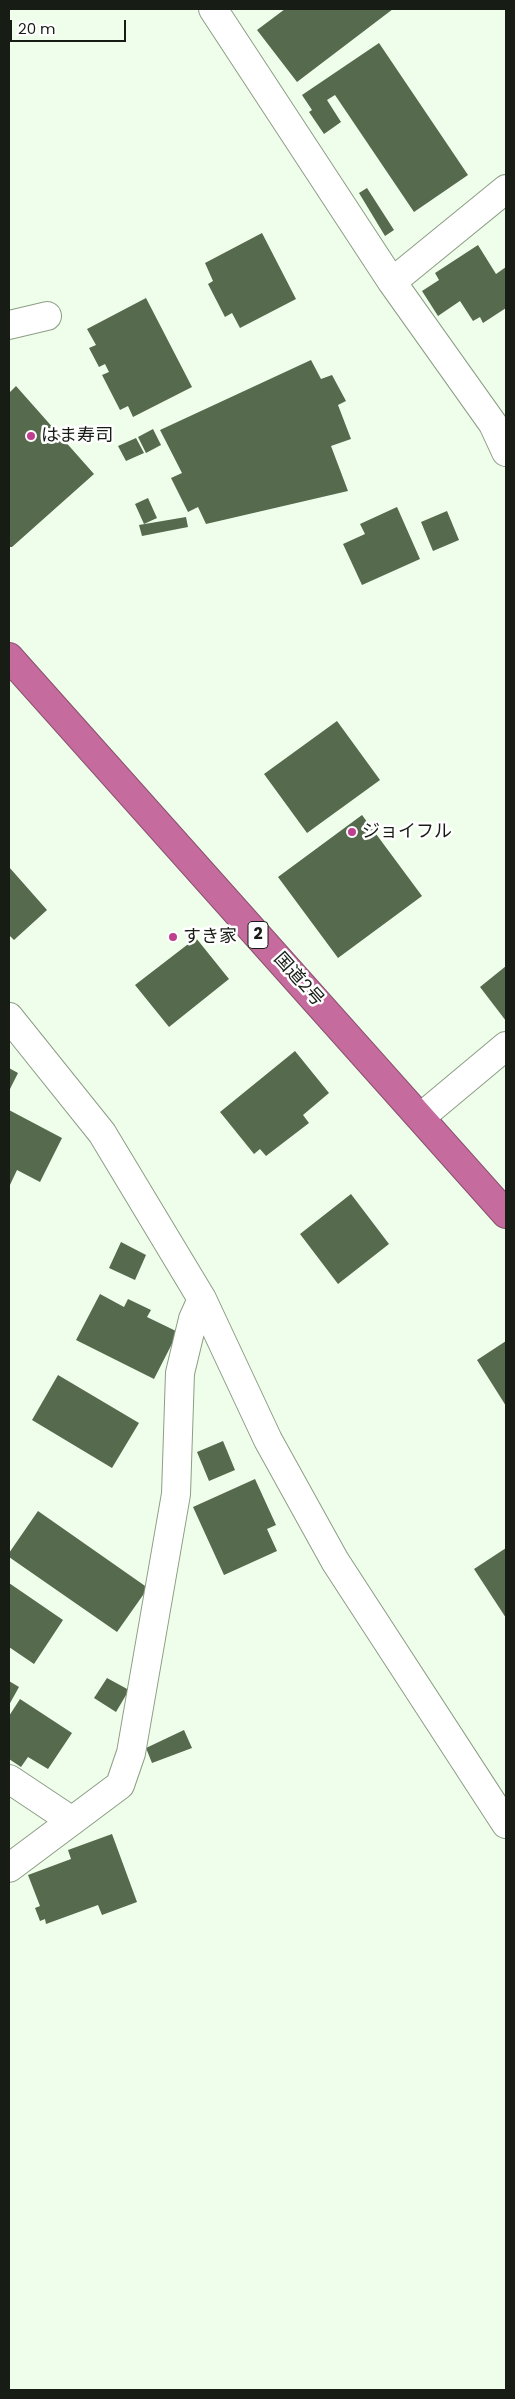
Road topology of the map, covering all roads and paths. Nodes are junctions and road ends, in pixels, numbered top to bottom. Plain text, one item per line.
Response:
1 (213, 9) edge
2 (506, 189) edge
3 (392, 282) junction
4 (47, 316) dead end
5 (9, 326) edge
6 (506, 452) edge
7 (9, 657) edge
8 (9, 1017) edge
9 (506, 1046) edge
10 (421, 1117) junction
11 (506, 1214) edge
12 (202, 1299) junction
13 (9, 1779) edge
14 (72, 1821) junction
15 (506, 1824) edge
16 (9, 1868) edge

1 - 3 street
2 - 3 street
3 - 6 street
4 - 5 street
7 - 10 highway, 国道2号 / 2
8 - 12 street
9 - 10 street
10 - 11 highway, 国道2号 / 2
12 - 14 street
12 - 15 street
13 - 14 street
14 - 16 street

